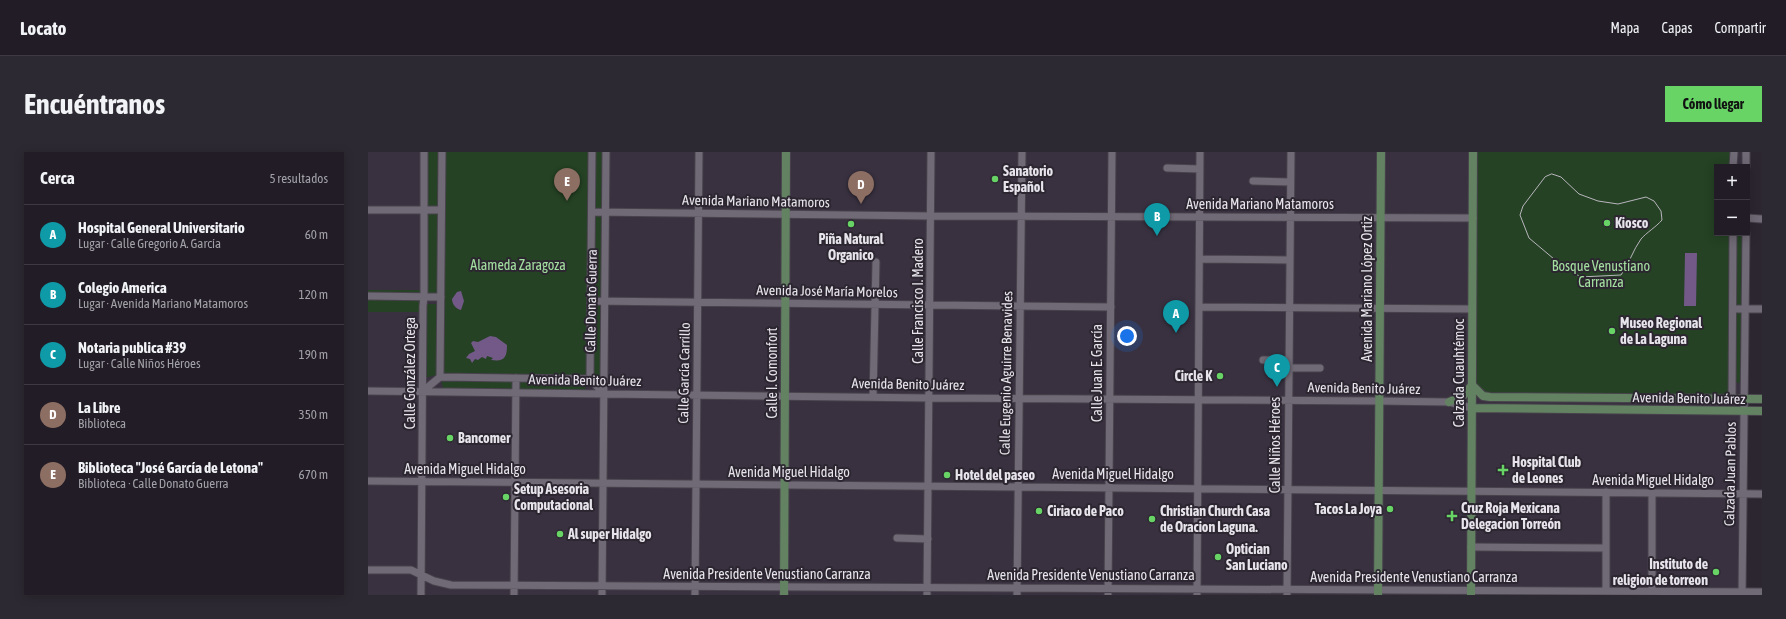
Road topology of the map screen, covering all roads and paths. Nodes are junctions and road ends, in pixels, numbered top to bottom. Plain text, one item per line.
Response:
1 (424, 152) edge
2 (442, 152) edge
3 (592, 152) edge
4 (606, 152) edge
5 (699, 152) edge
6 (786, 152) edge
7 (931, 152) edge
8 (1022, 152) edge
9 (1112, 152) edge
10 (1200, 152) edge
11 (1291, 152) edge
12 (1381, 152) edge
13 (1473, 152) edge
14 (1734, 152) edge
15 (1746, 152) edge
16 (1734, 164) edge
17 (1746, 164) edge
18 (1167, 168) dead end
19 (1200, 169) junction
20 (1253, 181) dead end
21 (1290, 182) junction
22 (368, 210) edge
23 (424, 210) junction
24 (442, 210) junction
25 (592, 212) junction
26 (605, 212) junction
27 (698, 213) junction
28 (786, 214) junction
29 (931, 216) junction
30 (1021, 216) junction
31 (1111, 216) junction
32 (1200, 216) junction
33 (1290, 217) junction
34 (1381, 217) junction
35 (1472, 218) junction
36 (1750, 218) edge
37 (1762, 219) edge
38 (1733, 236) edge
39 (1746, 236) edge
40 (1200, 259) junction
41 (1290, 260) junction
42 (876, 262) dead end
43 (368, 296) edge
44 (424, 296) junction
45 (440, 297) junction
46 (591, 301) junction
47 (604, 301) junction
48 (697, 302) junction
49 (785, 303) junction
50 (875, 304) junction
51 (931, 305) junction
52 (1020, 306) junction
53 (1111, 307) junction
54 (1199, 307) junction
55 (1289, 308) junction
56 (1380, 308) junction
57 (1472, 309) junction
58 (1733, 309) junction
59 (1745, 309) junction
60 (1762, 309) edge
61 (1263, 360) dead end
62 (1289, 364) junction
63 (1320, 368) dead end
64 (440, 377) junction
65 (516, 378) junction
66 (590, 379) junction
67 (1472, 386) junction
68 (368, 391) edge
69 (423, 391) junction
70 (516, 392) junction
71 (604, 394) junction
72 (696, 395) junction
73 (785, 396) junction
74 (873, 397) junction
75 (930, 398) junction
76 (1019, 398) junction
77 (1608, 398) junction
78 (1110, 399) junction
79 (1732, 399) junction
80 (1744, 399) junction
81 (1762, 399) edge
82 (1198, 400) junction
83 (1288, 400) junction
84 (1380, 401) junction
85 (1449, 402) junction
86 (1472, 408) junction
87 (1608, 410) junction
88 (1744, 411) junction
89 (1762, 412) edge
90 (368, 481) edge
91 (422, 482) junction
92 (515, 482) junction
93 (603, 483) junction
94 (696, 484) junction
95 (784, 485) junction
96 (928, 486) junction
97 (1018, 487) junction
98 (1109, 487) junction
99 (1198, 488) junction
100 (1288, 489) junction
101 (1379, 490) junction
102 (1471, 491) junction
103 (1606, 492) junction
104 (1652, 493) junction
105 (1743, 494) junction
106 (1762, 494) edge
107 (897, 538) dead end
108 (928, 539) junction
109 (1471, 547) junction
110 (1606, 548) junction
111 (368, 570) edge
112 (421, 574) junction
113 (514, 585) junction
114 (602, 585) junction
115 (695, 586) junction
116 (784, 591) edge
117 (927, 591) edge
118 (1606, 591) junction
119 (1017, 592) edge
120 (1108, 592) edge
121 (1197, 592) edge
122 (1287, 592) edge
123 (1378, 592) edge
124 (1652, 592) junction
125 (1762, 592) edge
126 (1471, 593) edge
127 (1742, 594) edge
128 (421, 595) edge
129 (514, 595) edge
130 (602, 595) edge
131 (694, 595) edge

1 - 23 street, Calle González Ortega
2 - 24 street
3 - 25 street, Calle Donato Guerra
4 - 26 street, Calle Donato Guerra
5 - 27 street, Calle García Carrillo
6 - 28 main road, Calle I. Comonfort
7 - 29 street, Calle Francisco I. Madero
8 - 30 street, Calle Eugenio Aguirre Benavides
9 - 31 street, Calle Juan E. García
10 - 19 street
11 - 21 street, Calle Niños Héroes
12 - 34 main road, Avenida Mariano López Ortiz
13 - 35 main road, Calzada Cuauhtémoc
14 - 16 street
15 - 17 street
18 - 19 street
19 - 32 street
20 - 21 street
21 - 33 street, Calle Niños Héroes
22 - 23 street
23 - 24 street
23 - 44 street, Calle González Ortega
24 - 45 street
25 - 26 street, Avenida Mariano Matamoros
25 - 46 street, Calle Donato Guerra
26 - 27 street, Avenida Mariano Matamoros
26 - 47 street, Calle Donato Guerra
27 - 28 street, Avenida Mariano Matamoros
27 - 48 street, Calle García Carrillo
28 - 29 street, Avenida Mariano Matamoros
28 - 49 main road, Calle I. Comonfort
29 - 30 street, Avenida Mariano Matamoros
29 - 51 street, Calle Francisco I. Madero
30 - 31 street, Avenida Mariano Matamoros
30 - 52 street, Calle Eugenio Aguirre Benavides
31 - 32 street, Avenida Mariano Matamoros
31 - 53 street, Calle Juan E. García
32 - 33 street, Avenida Mariano Matamoros
32 - 40 street
33 - 34 street, Avenida Mariano Matamoros
33 - 41 street, Calle Niños Héroes
34 - 35 street, Avenida Mariano Matamoros
34 - 56 main road, Avenida Mariano López Ortiz
35 - 57 main road, Calzada Cuauhtémoc
36 - 37 street
38 - 58 street
39 - 59 street, Calzada Juan Pablos
40 - 41 street
40 - 54 street
41 - 55 street, Calle Niños Héroes
42 - 50 street
43 - 44 street
44 - 45 street
44 - 69 street, Calle González Ortega
45 - 64 street
46 - 47 street, Avenida José María Morelos
46 - 66 street, Calle Donato Guerra
47 - 48 street, Avenida José María Morelos
47 - 71 street, Calle Donato Guerra
48 - 49 street, Avenida José María Morelos
48 - 72 street, Calle García Carrillo
49 - 50 street, Avenida José María Morelos
49 - 73 main road, Calle I. Comonfort
50 - 51 street, Avenida José María Morelos
50 - 74 street
51 - 52 street, Avenida José María Morelos
51 - 75 street, Calle Francisco I. Madero
52 - 53 street, Avenida José María Morelos
52 - 76 street, Calle Eugenio Aguirre Benavides
53 - 78 street, Calle Juan E. García
54 - 55 street
54 - 82 street
55 - 56 street
55 - 62 street, Calle Niños Héroes
56 - 57 street
56 - 84 main road, Avenida Mariano López Ortiz
57 - 67 main road, Calzada Cuauhtémoc
58 - 59 street
58 - 79 street
59 - 60 street
59 - 80 street, Calzada Juan Pablos
61 - 62 street
62 - 63 street
62 - 83 street, Calle Niños Héroes
64 - 65 street
64 - 69 street
65 - 66 street
65 - 70 street
66 - 71 street
67 - 77 main road, Avenida Benito Juárez
67 - 85 main road, Avenida Benito Juárez
67 - 86 main road, Calzada Cuauhtémoc
68 - 69 street, Avenida Benito Juárez
69 - 70 street, Avenida Benito Juárez
69 - 91 street, Calle González Ortega
70 - 71 street, Avenida Benito Juárez
70 - 92 street
71 - 72 street, Avenida Benito Juárez
71 - 93 street, Calle Donato Guerra
72 - 73 street, Avenida Benito Juárez
72 - 94 street, Calle García Carrillo
73 - 74 street, Avenida Benito Juárez
73 - 95 main road, Calle I. Comonfort
74 - 75 street, Avenida Benito Juárez
75 - 76 street, Avenida Benito Juárez
75 - 96 street, Calle Francisco I. Madero
76 - 78 street, Avenida Benito Juárez
76 - 97 street, Calle Eugenio Aguirre Benavides
77 - 79 main road, Avenida Benito Juárez
77 - 87 main road
78 - 82 street, Avenida Benito Juárez
78 - 98 street, Calle Juan E. García
79 - 80 main road, Avenida Benito Juárez
80 - 81 main road, Avenida Benito Juárez
80 - 88 street, Calzada Juan Pablos
82 - 83 street, Avenida Benito Juárez
82 - 99 street
83 - 84 street, Avenida Benito Juárez
83 - 100 street, Calle Niños Héroes
84 - 85 street, Avenida Benito Juárez
84 - 101 main road, Avenida Mariano López Ortiz
85 - 86 street, Avenida Benito Juárez
86 - 87 main road, Avenida Benito Juárez
86 - 102 main road, Calzada Cuauhtémoc
87 - 88 main road, Avenida Benito Juárez
88 - 89 main road, Avenida Benito Juárez
88 - 105 street, Calzada Juan Pablos
90 - 91 street, Avenida Miguel Hidalgo
91 - 92 street, Avenida Miguel Hidalgo
91 - 112 street, Calle González Ortega
92 - 93 street, Avenida Miguel Hidalgo
92 - 113 street
93 - 94 street, Avenida Miguel Hidalgo
93 - 114 street, Calle Donato Guerra
94 - 95 street, Avenida Miguel Hidalgo
94 - 115 street, Calle García Carrillo
95 - 96 street, Avenida Miguel Hidalgo
95 - 116 main road, Calle I. Comonfort
96 - 97 street, Avenida Miguel Hidalgo
96 - 108 street, Calle Francisco I. Madero
97 - 98 street, Avenida Miguel Hidalgo
97 - 119 street, Calle Eugenio Aguirre Benavides
98 - 99 street, Avenida Miguel Hidalgo
98 - 120 street, Calle Juan E. García
99 - 100 street, Avenida Miguel Hidalgo
99 - 121 street
100 - 101 street, Avenida Miguel Hidalgo
100 - 122 street, Calle Niños Héroes
101 - 102 street, Avenida Miguel Hidalgo
101 - 123 main road, Avenida Mariano López Ortiz
102 - 103 street, Avenida Miguel Hidalgo
102 - 109 main road, Calzada Cuauhtémoc
103 - 104 street, Avenida Miguel Hidalgo
103 - 110 street
104 - 105 street, Avenida Miguel Hidalgo
104 - 124 street
105 - 106 street, Avenida Miguel Hidalgo
105 - 127 street, Calzada Juan Pablos
107 - 108 street
108 - 117 street, Calle Francisco I. Madero
109 - 110 street
109 - 126 main road, Calzada Cuauhtémoc
110 - 118 street
111 - 112 street, Avenida Presidente Venustiano Carranza
112 - 113 street, Avenida Presidente Venustiano Carranza
112 - 128 street, Calle González Ortega
113 - 114 street, Avenida Presidente Venustiano Carranza
113 - 129 street
114 - 115 street, Avenida Presidente Venustiano Carranza
114 - 130 street, Calle Donato Guerra
115 - 116 street, Avenida Presidente Venustiano Carranza
115 - 131 street, Calle García Carrillo
116 - 117 street, Avenida Presidente Venustiano Carranza
117 - 119 street, Avenida Presidente Venustiano Carranza
118 - 124 street, Avenida Presidente Venustiano Carranza
118 - 126 street, Avenida Presidente Venustiano Carranza
119 - 120 street, Avenida Presidente Venustiano Carranza
120 - 121 street, Avenida Presidente Venustiano Carranza
121 - 122 street, Avenida Presidente Venustiano Carranza
122 - 123 street, Avenida Presidente Venustiano Carranza
123 - 126 street, Avenida Presidente Venustiano Carranza
124 - 127 street, Avenida Presidente Venustiano Carranza
125 - 127 street, Avenida Presidente Venustiano Carranza

